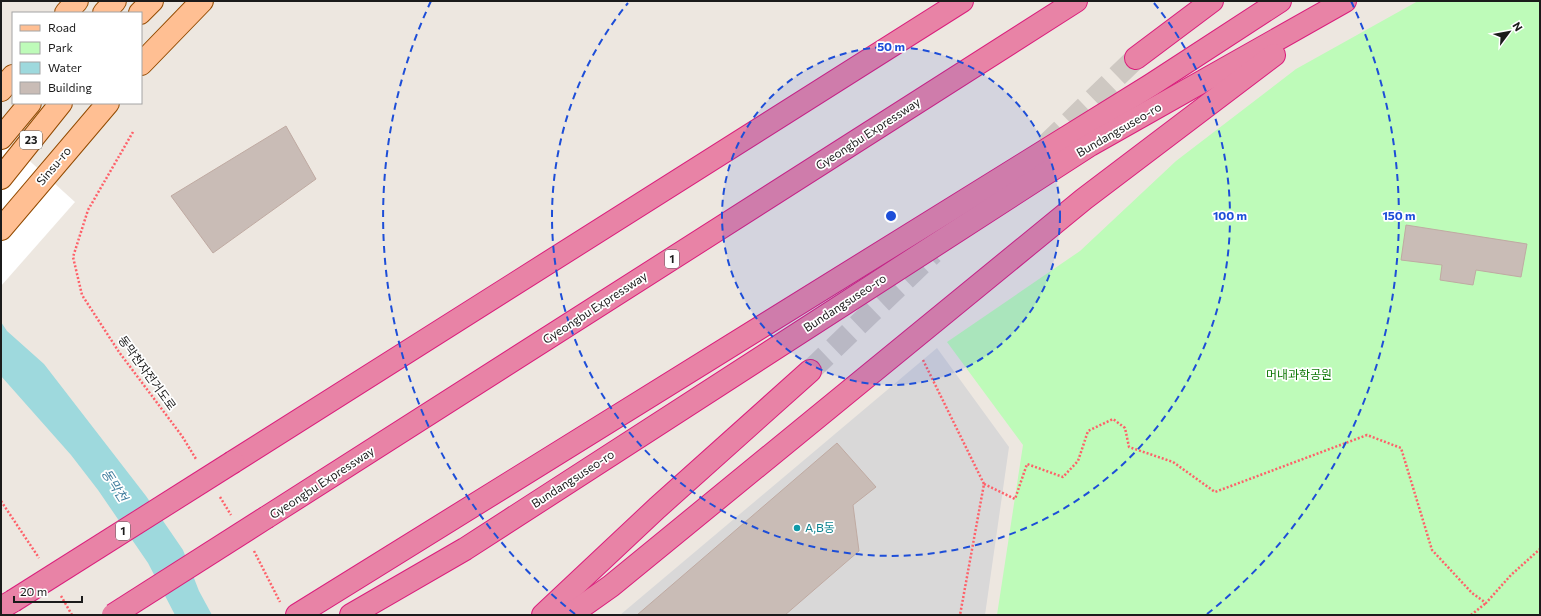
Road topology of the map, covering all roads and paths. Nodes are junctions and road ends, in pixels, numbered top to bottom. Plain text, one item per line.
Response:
1 (77, 1) edge
2 (115, 1) edge
3 (152, 1) edge
4 (202, 1) edge
5 (962, 1) edge
6 (1076, 1) edge
7 (1212, 1) edge
8 (1280, 1) edge
9 (1343, 3) edge
10 (67, 12) edge
11 (105, 12) edge
12 (141, 12) edge
13 (1136, 58) tunnel mouth
14 (142, 63) edge
15 (12, 77) edge
16 (1, 90) edge
17 (29, 104) edge
18 (60, 104) edge
19 (107, 104) edge
20 (133, 132) dead end
21 (1, 138) edge
22 (1, 178) edge
23 (1, 229) edge
24 (913, 338) junction
25 (810, 370) tunnel mouth
26 (198, 463) dead end
27 (984, 484) junction
28 (219, 496) dead end
29 (232, 516) dead end
30 (1540, 549) edge
31 (253, 550) dead end
32 (1486, 603) junction
33 (7, 604) edge
34 (290, 610) edge
35 (113, 615) edge
36 (352, 615) edge
37 (544, 615) edge
38 (570, 615) edge
39 (960, 615) edge
40 (1471, 615) edge

1 - 10 main road
2 - 11 main road
3 - 12 main road
4 - 14 main road
5 - 33 highway, 1, bridge
6 - 35 highway, Gyeongbu Expressway / 1, bridge
7 - 13 highway
8 - 34 highway, Bundangsuseo-ro
9 - 24 highway
9 - 36 highway, Bundangsuseo-ro
15 - 16 main road
17 - 21 main road, 23
18 - 22 main road, 23
19 - 23 main road, Sinsu-ro
20 - 26 path, 동막천자전거도로
24 - 27 path
24 - 38 highway
25 - 37 highway
27 - 32 path
27 - 39 path
28 - 29 path
30 - 32 path
31 - 34 path
32 - 40 path

